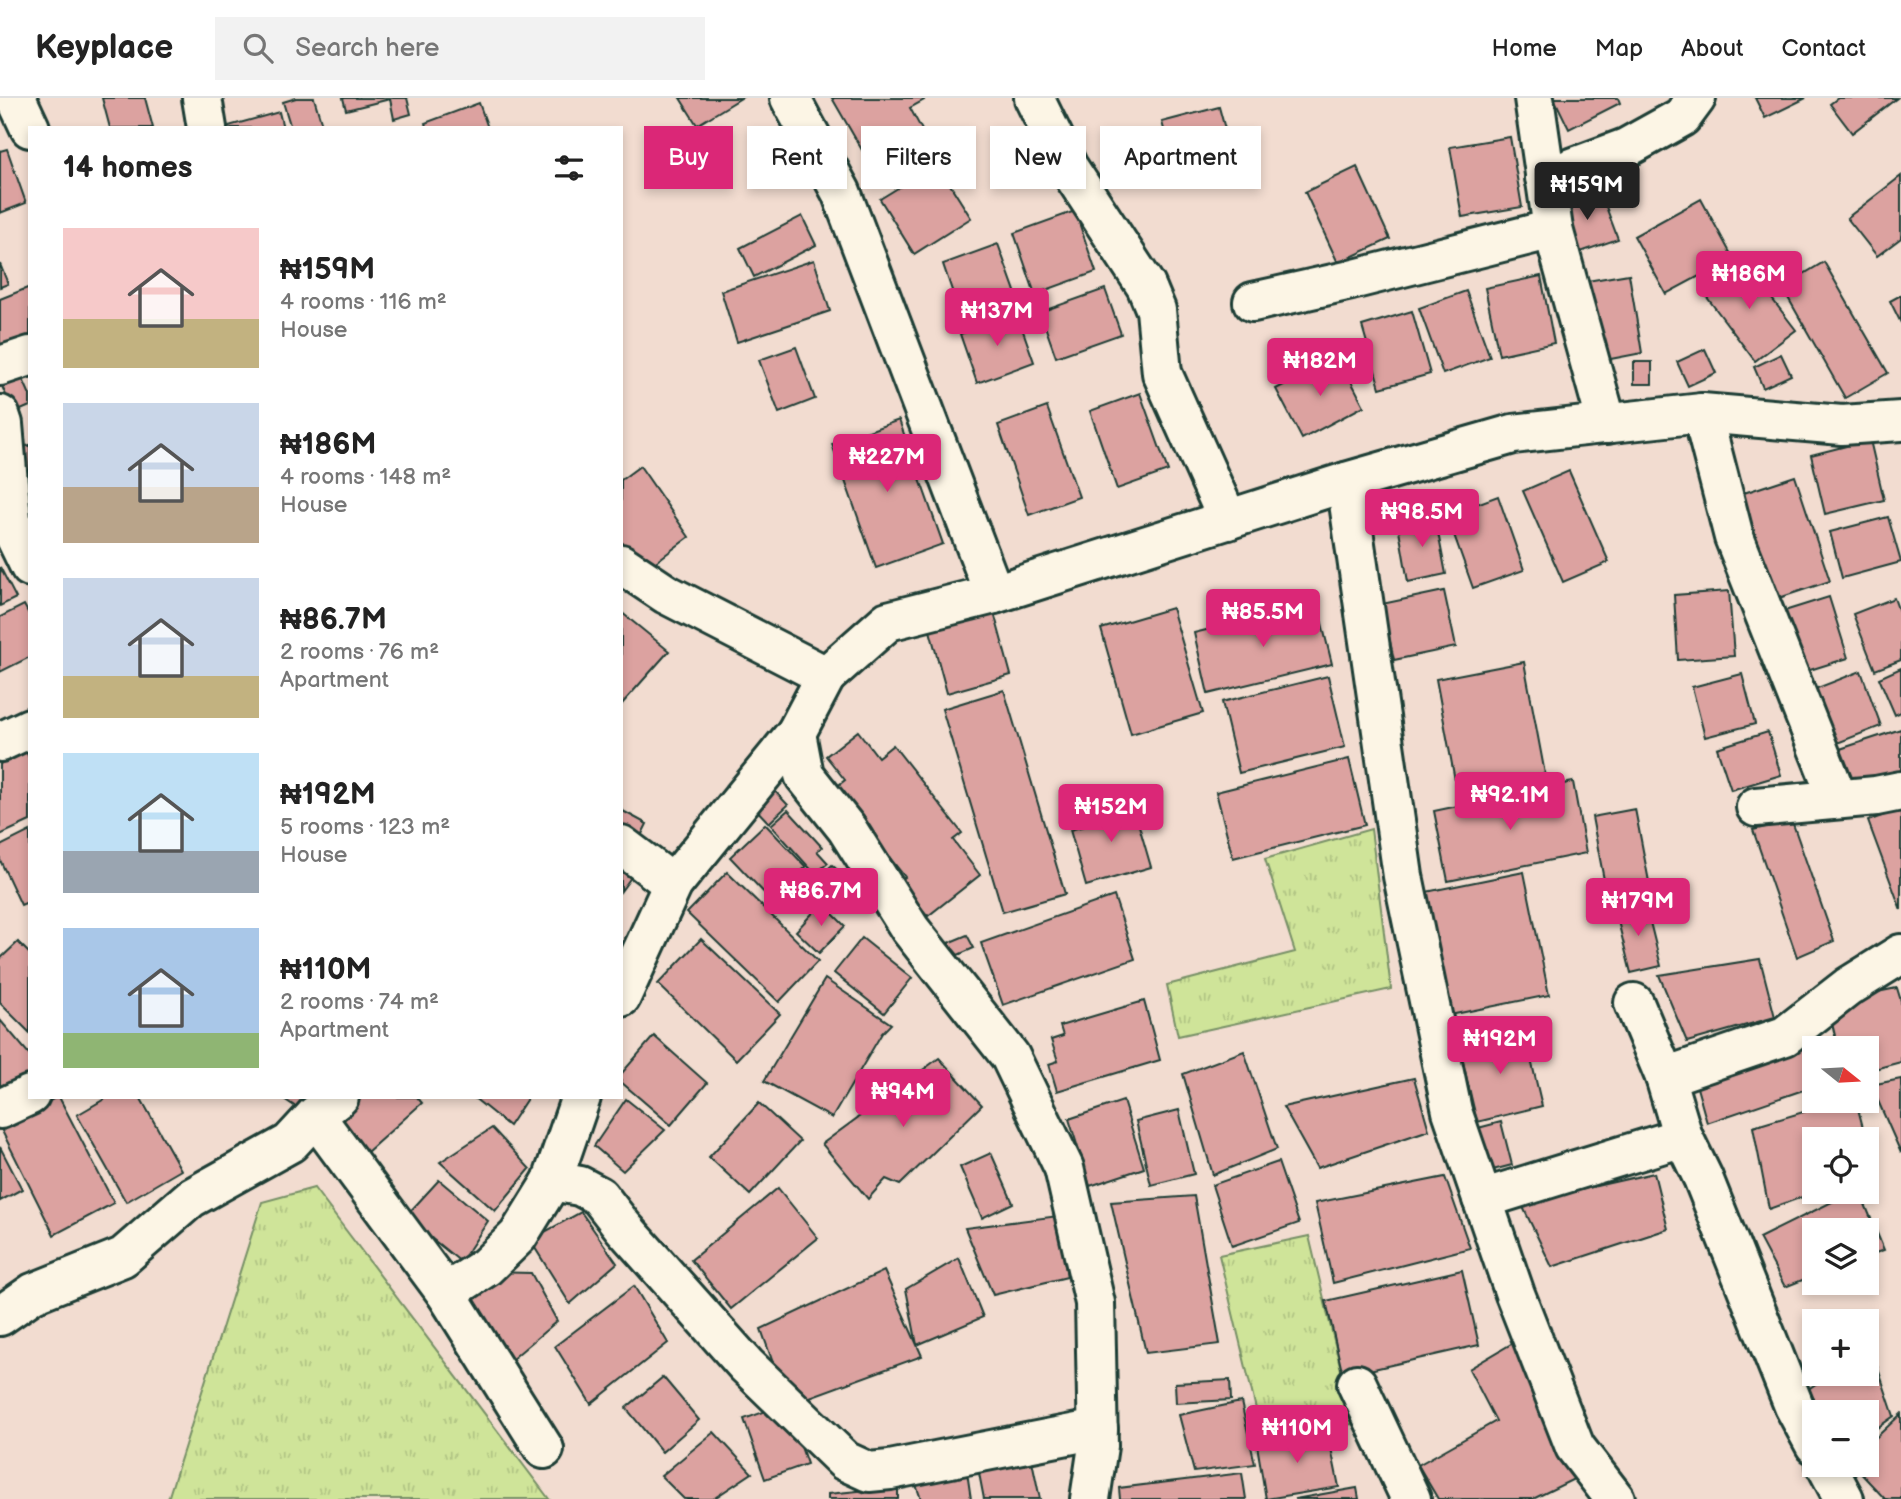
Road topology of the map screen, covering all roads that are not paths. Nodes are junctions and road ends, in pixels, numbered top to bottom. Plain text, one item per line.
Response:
1 (16, 98) edge
2 (202, 98) edge
3 (790, 98) edge
4 (1034, 98) edge
5 (1534, 98) edge
6 (1696, 98) edge
7 (29, 126) edge
8 (207, 126) edge
9 (1545, 178) junction
10 (1553, 229) junction
11 (1253, 302) dead end
12 (28, 357) edge
13 (0, 366) edge
14 (1702, 413) junction
15 (0, 415) edge
16 (1901, 421) edge
17 (1607, 424) junction
18 (1346, 482) junction
19 (1228, 520) junction
20 (28, 563) edge
21 (623, 565) edge
22 (994, 594) junction
23 (826, 676) junction
24 (28, 729) edge
25 (796, 733) junction
26 (0, 742) edge
27 (1901, 791) edge
28 (1838, 799) junction
29 (1756, 807) dead end
30 (623, 846) edge
31 (673, 884) junction
32 (1901, 954) edge
33 (623, 994) edge
34 (1633, 1003) dead end
35 (1665, 1077) junction
36 (28, 1097) edge
37 (580, 1099) edge
38 (327, 1107) edge
39 (0, 1109) edge
40 (1683, 1137) junction
41 (552, 1181) junction
42 (1482, 1199) junction
43 (446, 1293) junction
44 (0, 1316) edge
45 (1357, 1384) dead end
46 (1802, 1421) edge
47 (1098, 1429) junction
48 (544, 1449) dead end
49 (1832, 1477) edge
50 (1090, 1499) edge
51 (1411, 1499) edge
52 (1615, 1499) edge
53 (1844, 1499) edge

1 - 7 street
2 - 8 street
3 - 22 street
4 - 19 street
5 - 9 street
6 - 9 street
9 - 10 street
10 - 11 street
10 - 17 street
12 - 13 street
14 - 16 street
14 - 17 street
14 - 28 street
15 - 20 street
17 - 18 street
18 - 19 street
18 - 42 street
19 - 22 street
21 - 23 street
22 - 23 street
23 - 25 street
24 - 26 street
25 - 31 street
25 - 47 street
27 - 28 street
28 - 29 street
30 - 31 street
31 - 33 street
32 - 35 street
34 - 35 street
35 - 40 street
36 - 39 street
37 - 41 street
38 - 43 street
38 - 44 street
40 - 42 street
40 - 46 street
41 - 43 street
41 - 47 street
42 - 52 street
43 - 48 street
45 - 51 street
47 - 50 street
49 - 53 street

